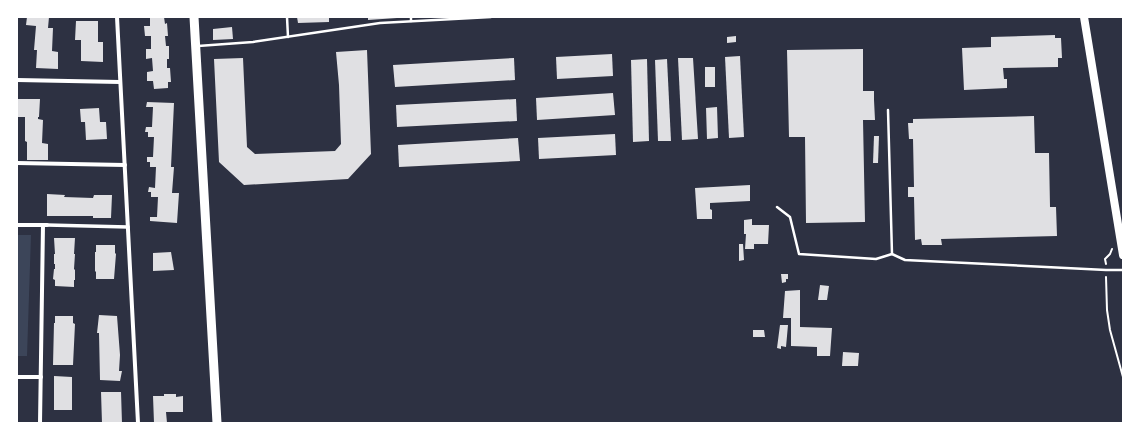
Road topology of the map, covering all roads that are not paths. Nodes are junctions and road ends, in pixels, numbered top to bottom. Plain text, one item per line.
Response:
1 (117, 17) edge
2 (194, 17) edge
3 (287, 17) edge
4 (411, 17) edge
5 (490, 17) edge
6 (1084, 17) edge
7 (411, 21) junction
8 (288, 37) junction
9 (195, 46) junction
10 (17, 80) edge
11 (120, 82) junction
12 (888, 110) dead end
13 (17, 163) edge
14 (125, 165) junction
15 (777, 207) dead end
16 (17, 225) edge
17 (45, 225) junction
18 (128, 226) junction
19 (1121, 235) edge
20 (892, 254) junction
21 (1123, 255) edge
22 (1123, 270) edge
23 (17, 377) edge
24 (41, 378) junction
25 (40, 423) edge
26 (138, 423) edge
27 (217, 423) edge

1 - 11 street
2 - 9 main road
3 - 8 lane
4 - 7 lane
5 - 7 lane
6 - 19 main road
7 - 8 lane
8 - 9 lane
9 - 27 main road
10 - 11 street
11 - 14 street
12 - 20 lane
13 - 14 street
14 - 18 street
15 - 20 lane
16 - 17 street
17 - 18 street
17 - 24 street
18 - 26 street
19 - 21 main road
20 - 22 lane
23 - 24 street
24 - 25 street

